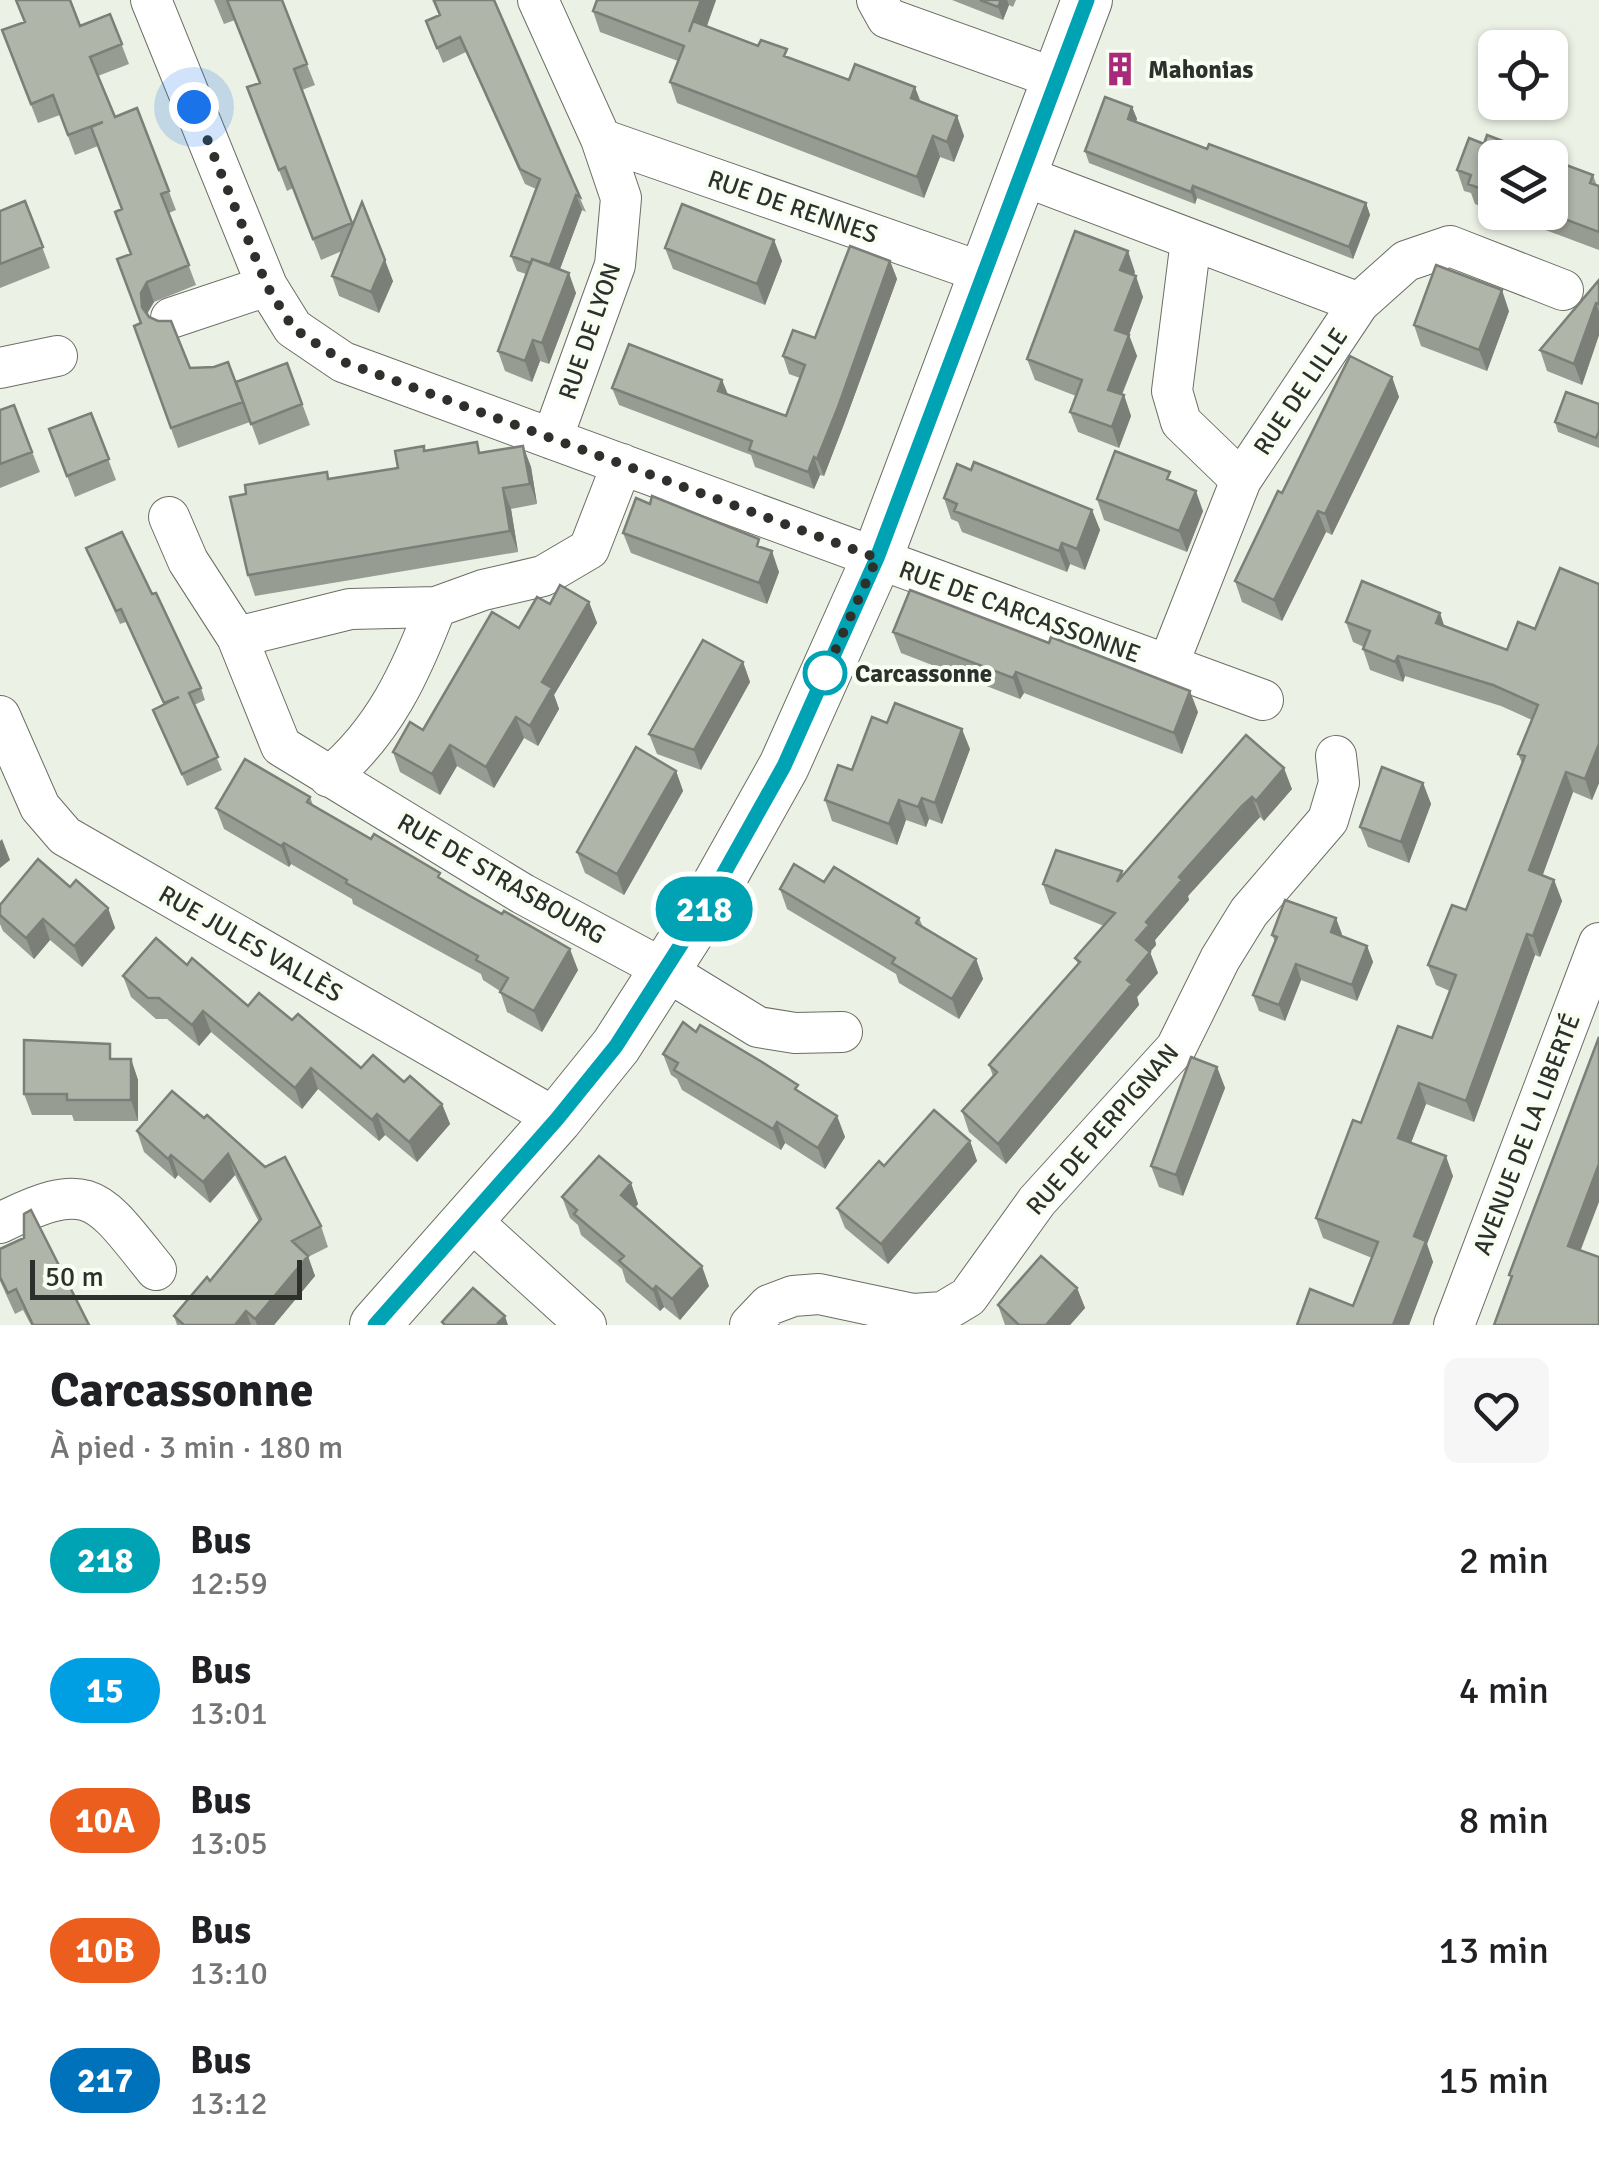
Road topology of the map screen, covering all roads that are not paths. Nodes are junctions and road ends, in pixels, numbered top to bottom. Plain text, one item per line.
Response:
1 (151, 0) edge
2 (538, 0) edge
3 (877, 0) edge
4 (1087, 0) edge
5 (1057, 79) junction
6 (601, 138) junction
7 (1021, 176) junction
8 (1191, 240) junction
9 (984, 273) junction
10 (267, 286) junction
11 (1562, 290) dead end
12 (1359, 303) junction
13 (171, 318) edge
14 (57, 356) dead end
15 (0, 368) edge
16 (552, 438) junction
17 (622, 464) junction
18 (1240, 480) junction
19 (169, 516) dead end
20 (877, 558) junction
21 (436, 607) junction
22 (236, 637) junction
23 (1168, 665) junction
24 (1263, 700) dead end
25 (0, 716) edge
26 (1336, 756) dead end
27 (329, 776) junction
28 (1599, 944) edge
29 (665, 970) junction
30 (842, 1032) dead end
31 (557, 1119) junction
32 (468, 1218) junction
33 (0, 1223) edge
34 (156, 1270) dead end
35 (374, 1325) edge
36 (586, 1325) edge
37 (750, 1325) edge
38 (1454, 1325) edge

1 - 10 street, RUE DE CARCASSONNE
2 - 6 street, RUE DE LYON
3 - 5 street
4 - 5 street
5 - 7 street
6 - 9 street, RUE DE RENNES
6 - 16 street, RUE DE LYON
7 - 8 street, RUE DE LILLE
7 - 9 street
8 - 12 street, RUE DE LILLE
8 - 18 street, RUE DE LILLE
9 - 20 street
10 - 13 street
10 - 16 street, RUE DE CARCASSONNE
11 - 12 street, RUE DE LILLE
12 - 18 street, RUE DE LILLE
14 - 15 street
16 - 17 street, RUE DE CARCASSONNE
17 - 20 street, RUE DE CARCASSONNE
17 - 21 street
18 - 23 street, RUE DE LILLE
19 - 22 street, RUE DE STRASBOURG
20 - 23 street, RUE DE CARCASSONNE
20 - 29 street
21 - 22 street
21 - 27 street
22 - 27 street, RUE DE STRASBOURG
23 - 24 street, RUE DE CARCASSONNE
25 - 31 street, RUE JULES VALLÈS
26 - 37 street, RUE DE PERPIGNAN
27 - 29 street, RUE DE STRASBOURG
28 - 38 street, AVENUE DE LA LIBERTÉ
29 - 30 street, RUE DE STRASBOURG
29 - 31 street
31 - 32 street
32 - 35 street
32 - 36 street
33 - 34 street

